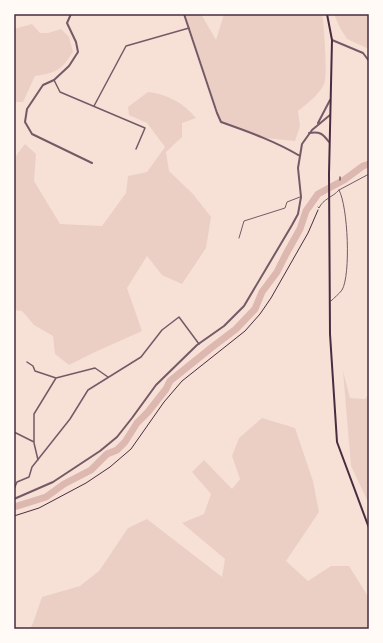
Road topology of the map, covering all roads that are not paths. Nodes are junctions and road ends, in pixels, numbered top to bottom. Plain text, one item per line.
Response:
1 (71, 14) edge
2 (184, 14) edge
3 (327, 14) edge
4 (189, 28) junction
5 (332, 40) junction
6 (369, 61) edge
7 (54, 80) junction
8 (330, 100) junction
9 (94, 106) junction
10 (330, 115) junction
11 (317, 124) junction
12 (308, 134) junction
13 (330, 142) junction
14 (136, 149) dead end
15 (300, 156) junction
16 (92, 163) dead end
17 (369, 174) edge
18 (340, 177) dead end
19 (340, 180) dead end
20 (339, 190) junction
21 (301, 197) junction
22 (318, 207) road end
23 (239, 238) dead end
24 (330, 302) junction
25 (199, 344) junction
26 (26, 362) dead end
27 (109, 377) junction
28 (56, 378) junction
29 (14, 432) edge
30 (34, 443) junction
31 (38, 460) junction
32 (14, 489) edge
33 (14, 499) edge
34 (369, 528) edge

1 - 7 street
2 - 4 street
3 - 5 main road
4 - 9 street
4 - 15 street
5 - 6 street
5 - 8 main road
7 - 9 street
7 - 16 street
8 - 10 main road
8 - 11 street
9 - 14 street
10 - 11 street
10 - 13 main road
11 - 12 street
12 - 13 street
12 - 15 street
13 - 24 main road
15 - 21 street
17 - 20 lane
18 - 19 street
20 - 22 lane
20 - 24 lane
21 - 23 lane
21 - 25 street
24 - 34 main road
25 - 27 street
25 - 33 street
26 - 28 street
27 - 28 street
27 - 31 street
28 - 30 street
29 - 30 street
30 - 31 street
31 - 32 street

